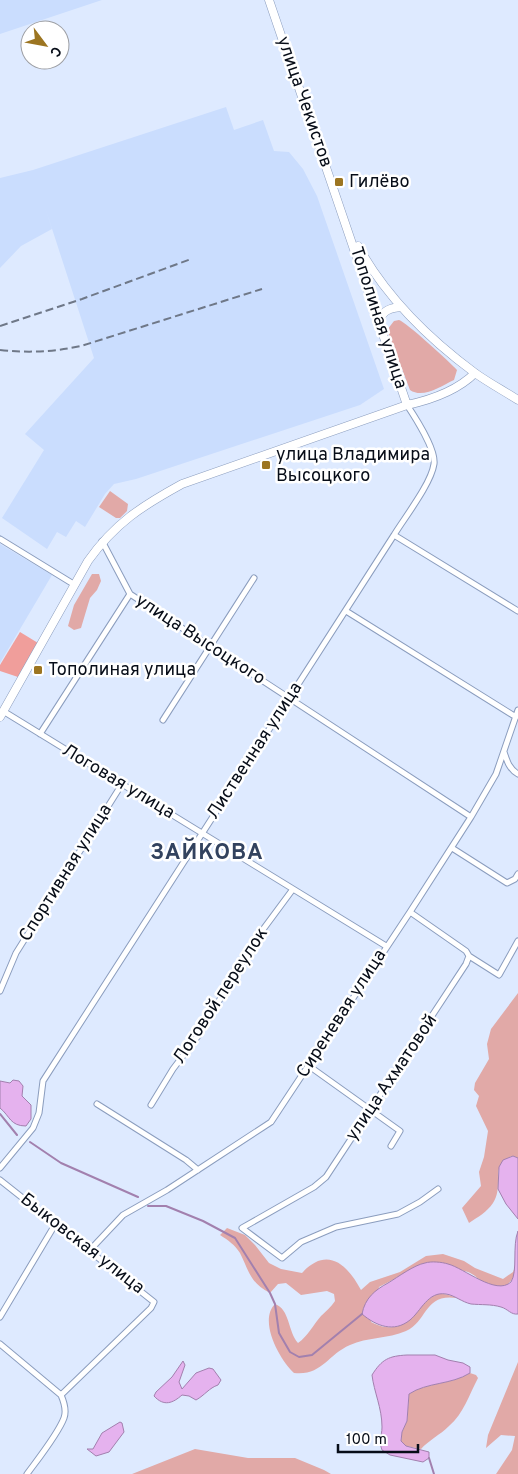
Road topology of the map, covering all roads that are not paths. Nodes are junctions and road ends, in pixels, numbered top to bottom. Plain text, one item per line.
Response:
1 (269, 0) edge
2 (349, 232) junction
3 (401, 307) junction
4 (379, 320) junction
5 (475, 373) junction
6 (518, 400) edge
7 (407, 405) junction
8 (394, 535) junction
9 (0, 539) edge
10 (102, 541) junction
11 (254, 578) dead end
12 (75, 585) junction
13 (130, 594) junction
14 (346, 611) junction
15 (518, 611) edge
16 (209, 646) junction
17 (289, 698) junction
18 (518, 710) edge
19 (2, 714) edge
20 (516, 717) junction
21 (163, 720) dead end
22 (40, 734) junction
23 (504, 752) junction
24 (518, 774) edge
25 (122, 784) junction
26 (471, 817) junction
27 (202, 833) junction
28 (452, 848) junction
29 (518, 874) edge
30 (293, 889) junction
31 (410, 912) junction
32 (518, 941) edge
33 (386, 946) junction
34 (469, 956) junction
35 (0, 990) edge
36 (309, 1066) junction
37 (97, 1104) dead end
38 (151, 1105) dead end
39 (370, 1109) junction
40 (392, 1146) dead end
41 (0, 1168) edge
42 (198, 1170) junction
43 (0, 1180) edge
44 (438, 1189) dead end
45 (56, 1223) junction
46 (90, 1250) junction
47 (0, 1317) edge
48 (0, 1344) edge
49 (61, 1394) junction
50 (27, 1474) edge

1 - 2 main road, улица Чекистов
2 - 3 main road
2 - 4 main road, Тополиная улица
3 - 4 main road
3 - 5 main road
4 - 7 main road, Тополиная улица
5 - 6 main road
5 - 7 main road, Тополиная улица
7 - 8 street, Лиственная улица
7 - 10 main road, Тополиная улица
8 - 14 street, Лиственная улица
8 - 15 street
9 - 12 street
10 - 12 main road, Тополиная улица
10 - 13 street, улица Высоцкого
11 - 16 street
12 - 19 main road, Тополиная улица
13 - 16 street, улица Высоцкого
13 - 22 street
14 - 17 street, Лиственная улица
14 - 20 street
16 - 17 street, улица Высоцкого
16 - 21 street
17 - 26 street, улица Высоцкого
17 - 27 street, Лиственная улица
18 - 20 street, Сиреневая улица
19 - 22 street, Логовая улица
20 - 23 street, Сиреневая улица
22 - 25 street, Логовая улица
23 - 24 street
23 - 26 street, Сиреневая улица
25 - 27 street, Логовая улица
25 - 35 street, Спортивная улица
26 - 28 street, Сиреневая улица
27 - 30 street, Логовая улица
27 - 41 street, Лиственная улица
28 - 29 street
28 - 31 street, Сиреневая улица
30 - 33 street, Логовая улица
30 - 38 street, Логовой переулок
31 - 33 street, Сиреневая улица
31 - 34 street
32 - 34 street
33 - 36 street, Сиреневая улица
34 - 39 street, улица Ахматовой
36 - 39 street
36 - 42 street, Сиреневая улица
37 - 42 street
39 - 40 street
39 - 44 street, улица Ахматовой
42 - 46 street, Сиреневая улица
43 - 45 street, Быковская улица
45 - 46 street, Быковская улица
45 - 47 street
46 - 49 street, Быковская улица
48 - 49 street
49 - 50 street

